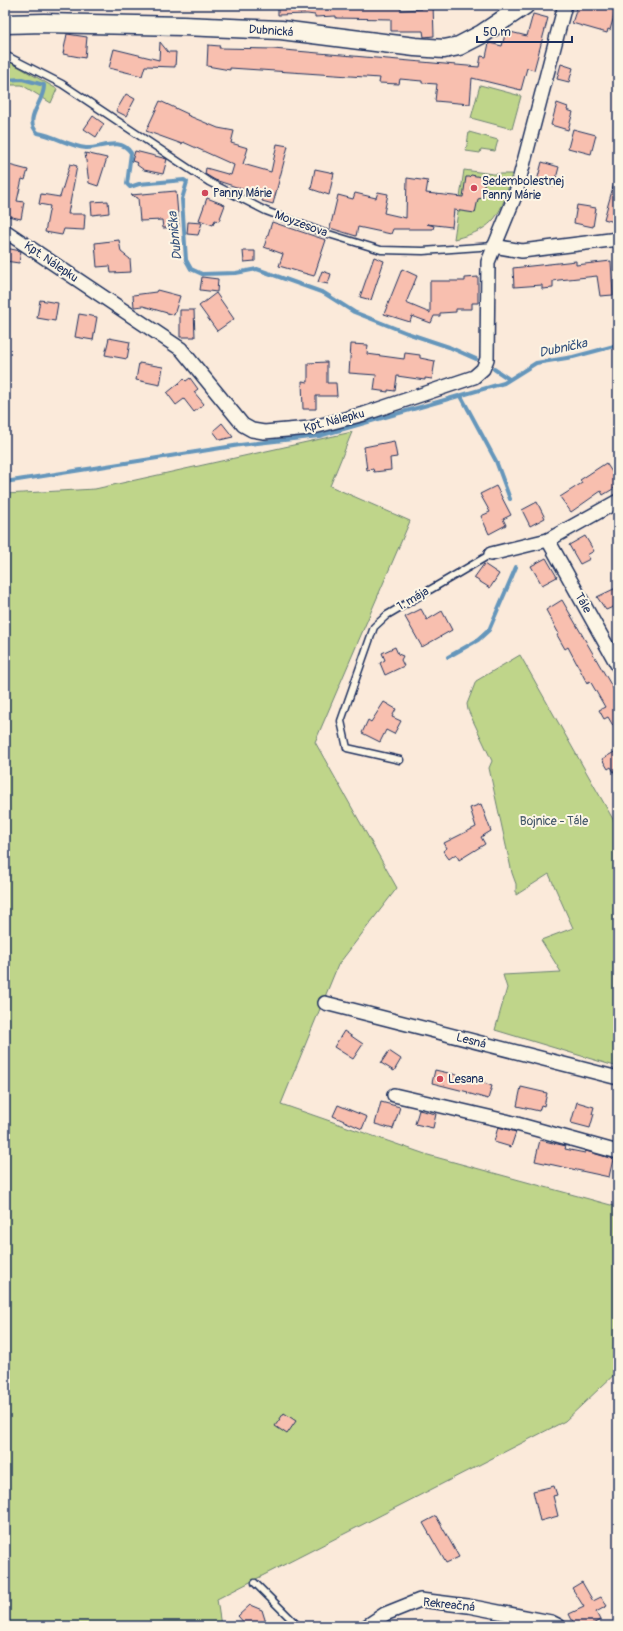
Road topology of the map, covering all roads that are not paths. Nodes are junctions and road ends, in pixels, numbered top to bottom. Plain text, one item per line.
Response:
1 (525, 5) edge
2 (562, 6) edge
3 (5, 24) edge
4 (5, 55) edge
5 (5, 231) edge
6 (618, 239) edge
7 (494, 246) junction
8 (618, 501) edge
9 (548, 540) junction
10 (491, 554) joint
11 (618, 666) edge
12 (400, 760) dead end
13 (325, 1003) dead end
14 (618, 1078) edge
15 (394, 1095) dead end
16 (618, 1152) edge
17 (255, 1584) dead end
18 (298, 1626) edge
19 (367, 1626) edge
20 (559, 1626) edge

1 - 3 street, Dubnická
2 - 7 street
4 - 7 lane, Moyzesova
5 - 7 street, Kpt. Nálepku
6 - 7 street, Moyzesova
8 - 9 street, 1. mája
9 - 10 street, 1. mája
9 - 11 street, Tále
10 - 12 lane, 1. mája
13 - 14 street, Lesná
15 - 16 street
17 - 18 lane
19 - 20 street, Rekreačná

